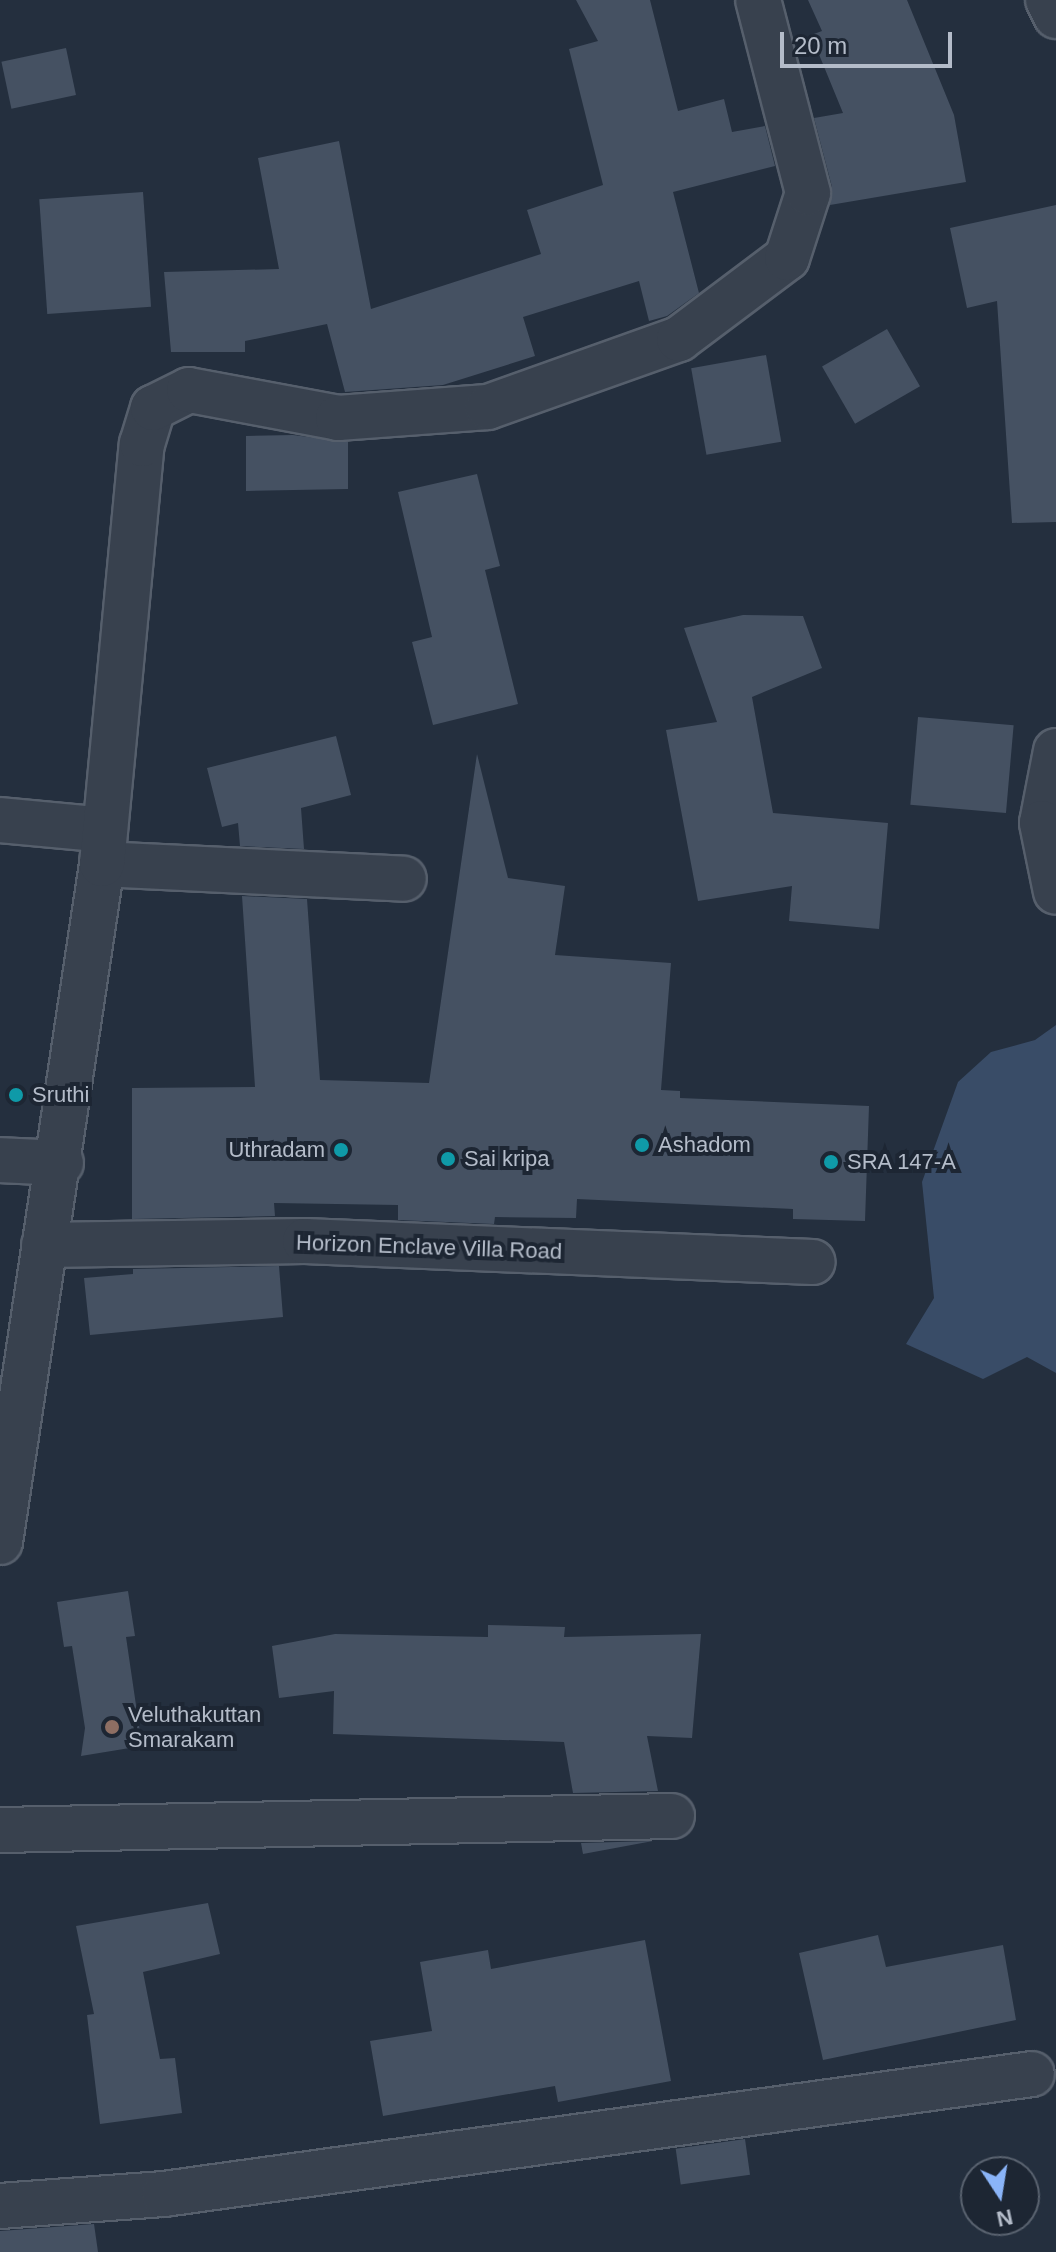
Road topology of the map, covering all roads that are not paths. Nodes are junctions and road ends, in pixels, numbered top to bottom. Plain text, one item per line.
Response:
1 (758, 0) edge
2 (1048, 0) edge
3 (1056, 16) edge
4 (1056, 751) edge
5 (0, 820) edge
6 (103, 847) junction
7 (404, 879) dead end
8 (1056, 892) edge
9 (0, 1160) edge
10 (61, 1163) junction
11 (44, 1245) junction
12 (813, 1262) dead end
13 (0, 1542) edge
14 (672, 1816) dead end
15 (0, 1830) edge
16 (1032, 2074) dead end
17 (0, 2206) edge

1 - 6 street
2 - 3 street
4 - 8 street
5 - 6 street
6 - 7 street
6 - 10 street
9 - 10 street
10 - 11 street
11 - 12 street, Horizon Enclave Villa Road
11 - 13 street
14 - 15 street
16 - 17 street

